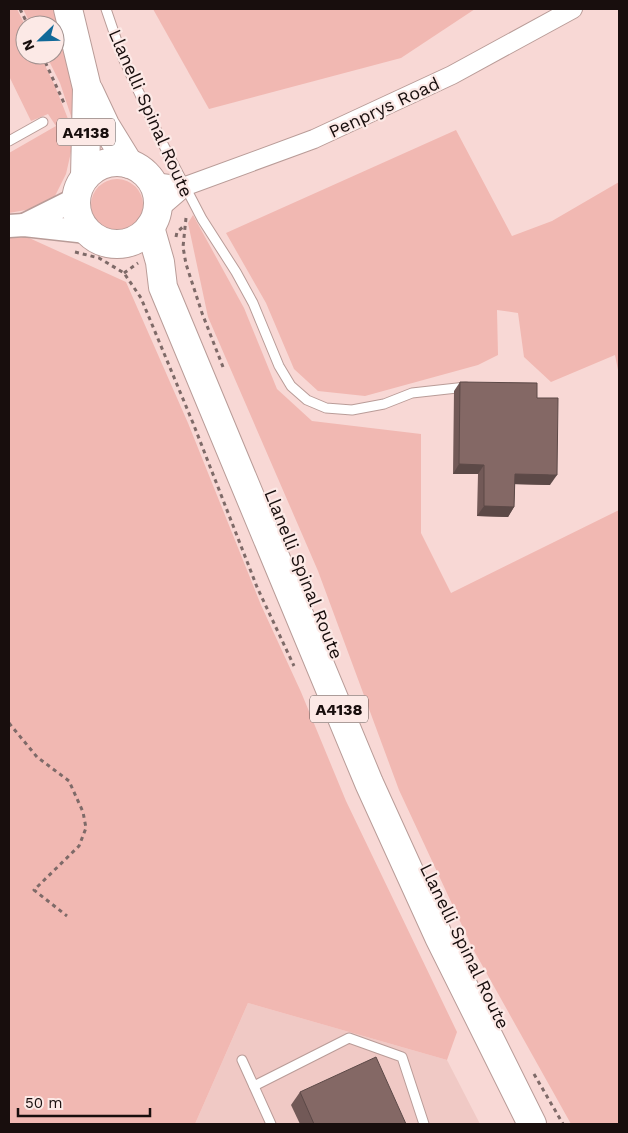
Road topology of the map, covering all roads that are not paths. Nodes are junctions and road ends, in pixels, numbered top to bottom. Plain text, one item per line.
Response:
1 (68, 9) edge
2 (106, 9) edge
3 (573, 9) edge
4 (87, 88) junction
5 (43, 122) dead end
6 (9, 141) edge
7 (129, 164) junction
8 (153, 182) junction
9 (80, 188) junction
10 (190, 194) junction
11 (154, 219) junction
12 (16, 225) edge
13 (87, 232) junction
14 (124, 244) junction
15 (163, 287) junction
16 (475, 386) edge
17 (242, 1060) dead end
18 (254, 1086) junction
19 (271, 1124) edge
20 (424, 1124) edge
21 (532, 1124) edge

1 - 4 highway, A4138
2 - 10 lane, Llanelli Spinal Route
3 - 10 street, Penprys Road
4 - 7 highway, A4138
4 - 9 highway, A4138
5 - 6 lane
7 - 8 highway
7 - 9 highway
8 - 10 street, Penprys Road
8 - 11 highway
9 - 12 street
9 - 13 highway
10 - 11 street, Penprys Road
10 - 16 lane
11 - 14 highway
11 - 15 highway, A4138
12 - 13 street
13 - 14 highway
14 - 15 highway, A4138
15 - 21 highway, A4138
17 - 18 lane
18 - 19 lane
18 - 20 lane

